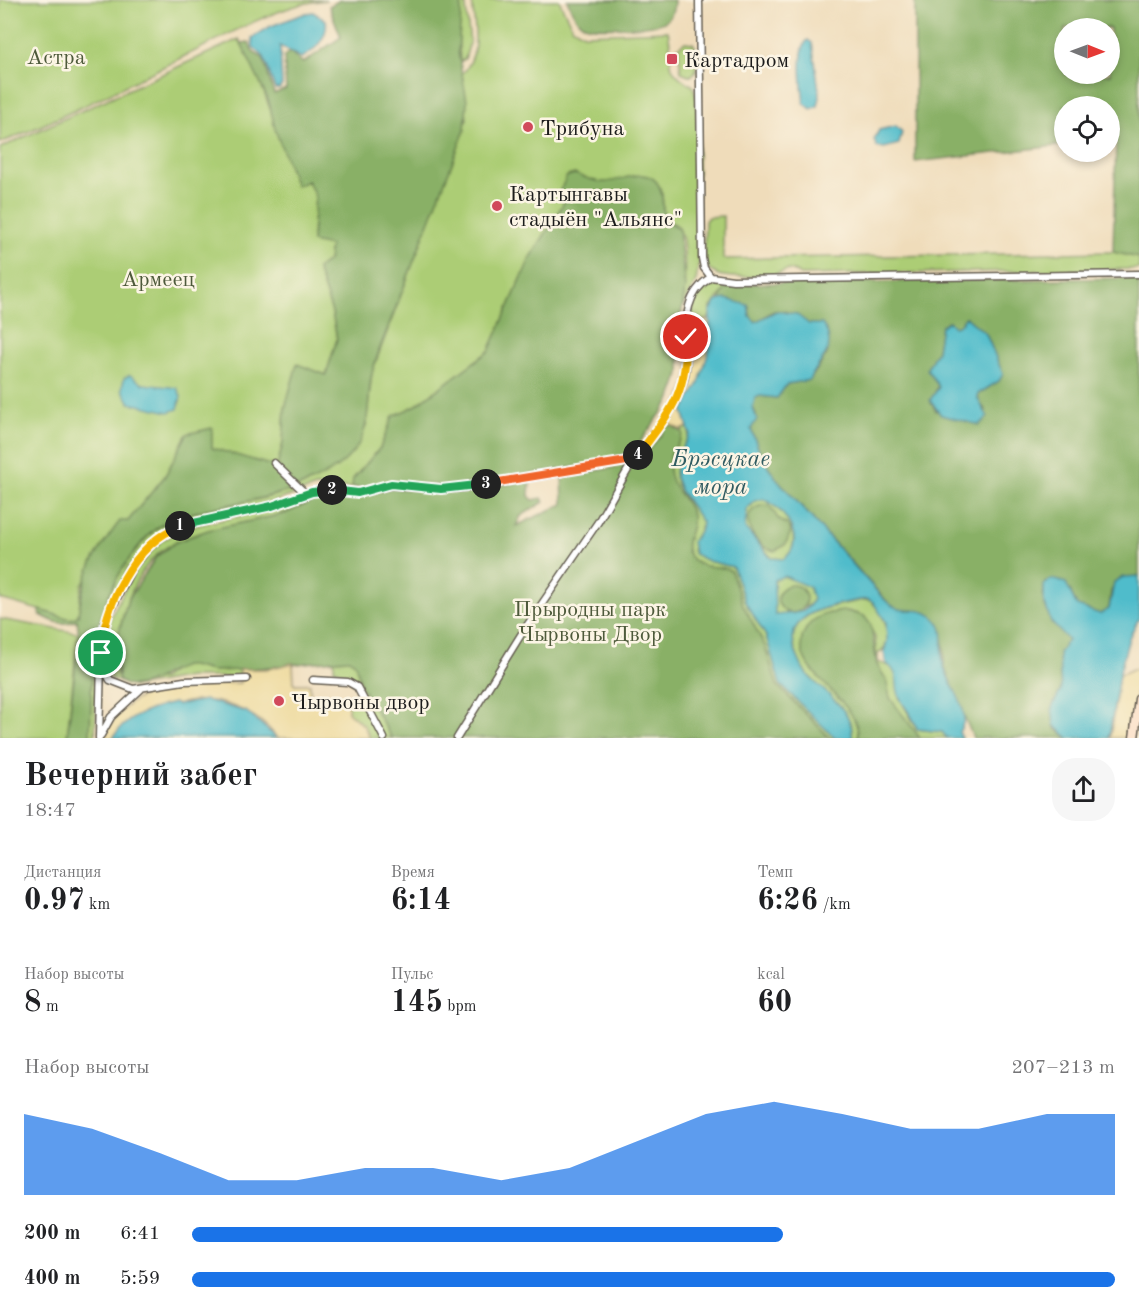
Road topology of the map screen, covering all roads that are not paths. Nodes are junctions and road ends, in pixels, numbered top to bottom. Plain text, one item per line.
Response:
1 (699, 0) edge
2 (1139, 274) edge
3 (711, 277) junction
4 (633, 460) junction
5 (274, 463) dead end
6 (306, 494) junction
7 (101, 662) junction
8 (247, 679) dead end
9 (313, 680) dead end
10 (142, 689) junction
11 (1139, 699) edge
12 (99, 738) edge
13 (384, 738) edge
14 (457, 738) edge
15 (1134, 738) edge

1 - 3 street
2 - 3 street
3 - 4 street
4 - 6 street
4 - 14 street
5 - 6 street
6 - 7 street
7 - 10 street
7 - 12 street
8 - 10 street
9 - 13 street
10 - 12 street
11 - 15 street

